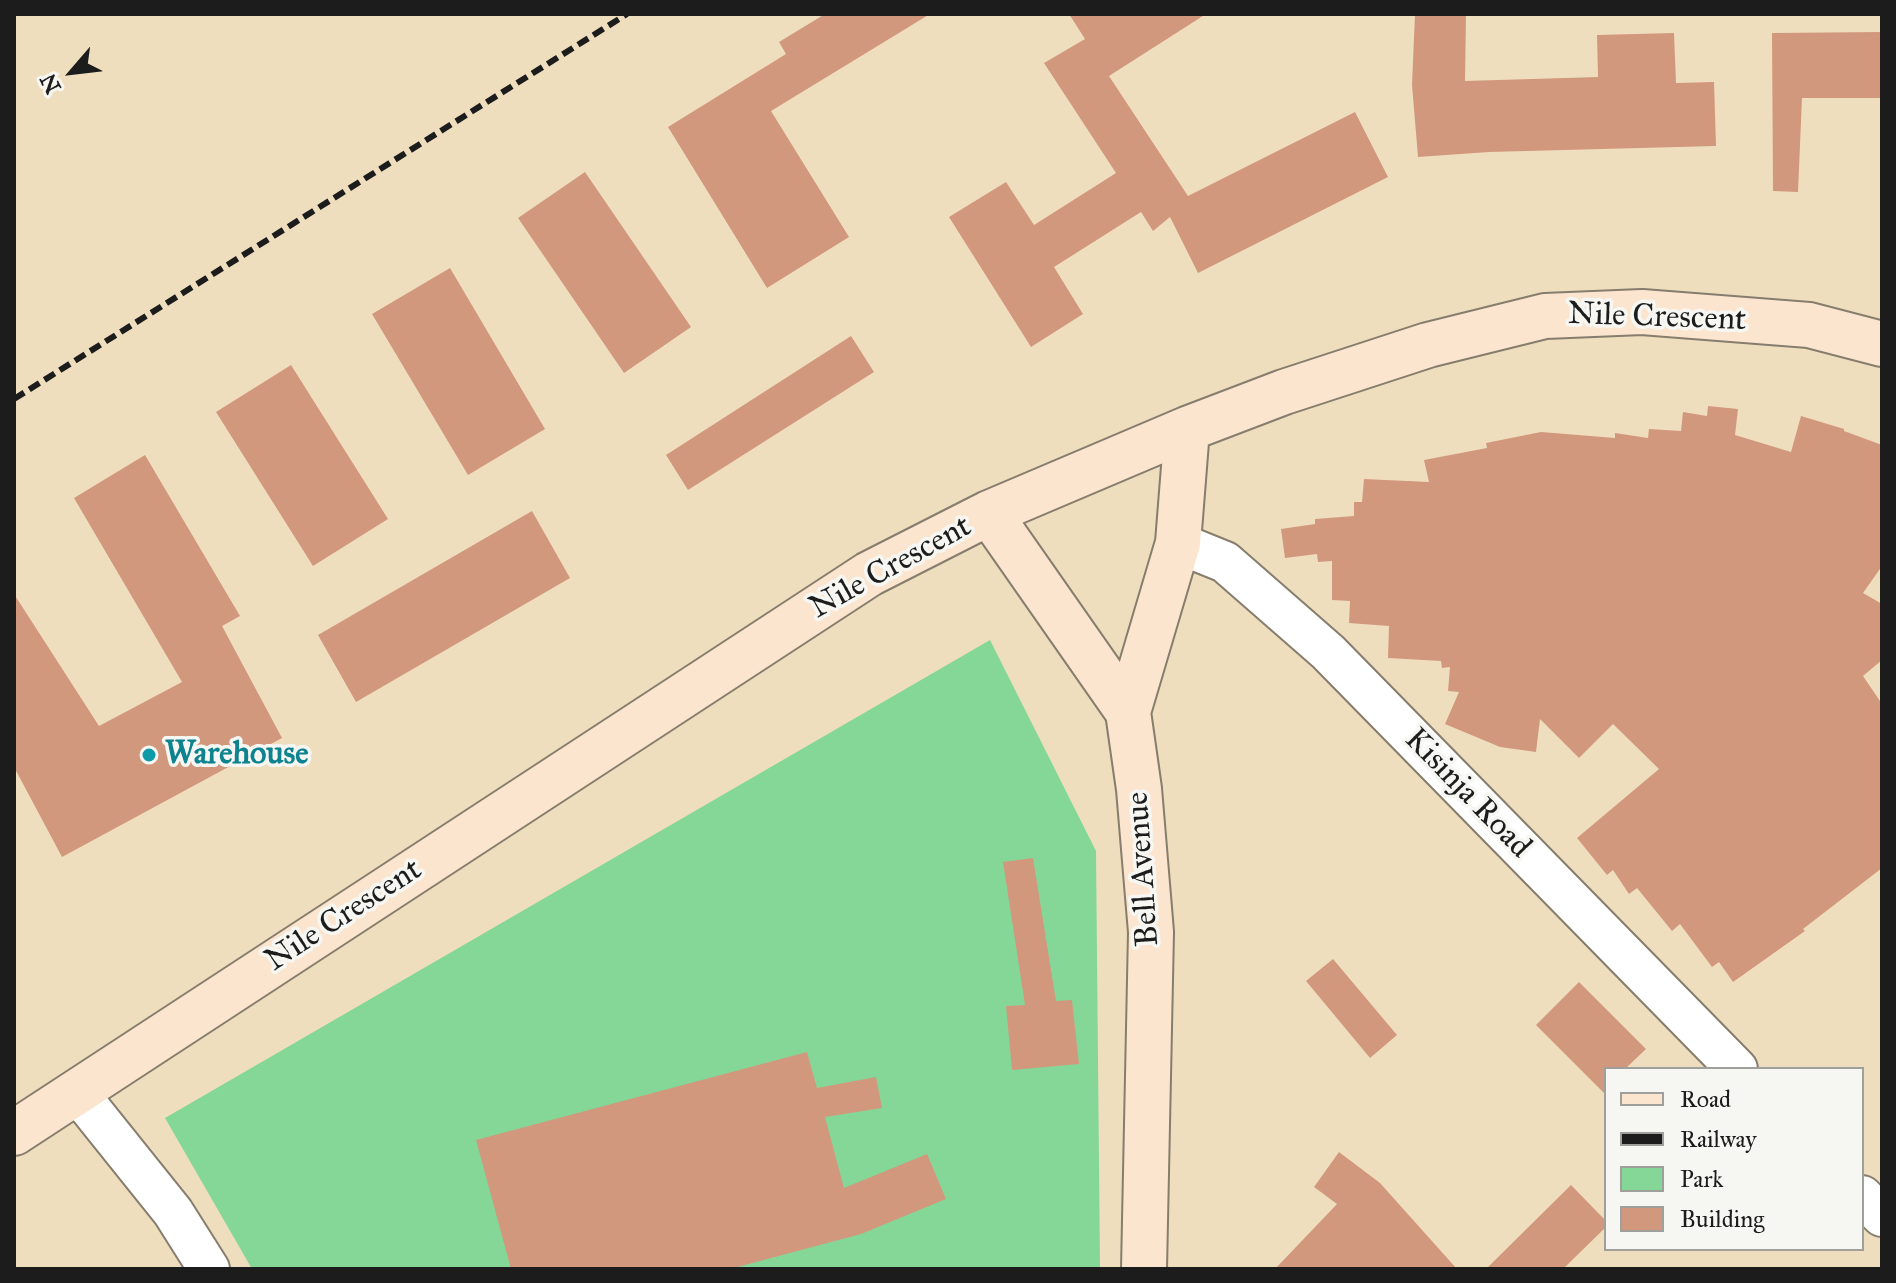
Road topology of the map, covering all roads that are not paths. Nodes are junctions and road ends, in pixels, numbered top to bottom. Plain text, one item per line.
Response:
1 (1882, 344) edge
2 (1187, 429) junction
3 (989, 513) junction
4 (1178, 543) junction
5 (1128, 712) junction
6 (1735, 1067) edge
7 (76, 1091) junction
8 (14, 1133) edge
9 (1864, 1198) edge
10 (1882, 1216) edge
11 (209, 1269) edge
12 (1144, 1269) edge

1 - 2 street, Nile Crescent
2 - 3 street, Nile Crescent
2 - 4 street
3 - 5 street, Bell Avenue
3 - 7 street, Nile Crescent
4 - 5 street
4 - 6 street, Kisinja Road
5 - 12 street, Bell Avenue
7 - 8 street, Nile Crescent
7 - 11 street
9 - 10 street

